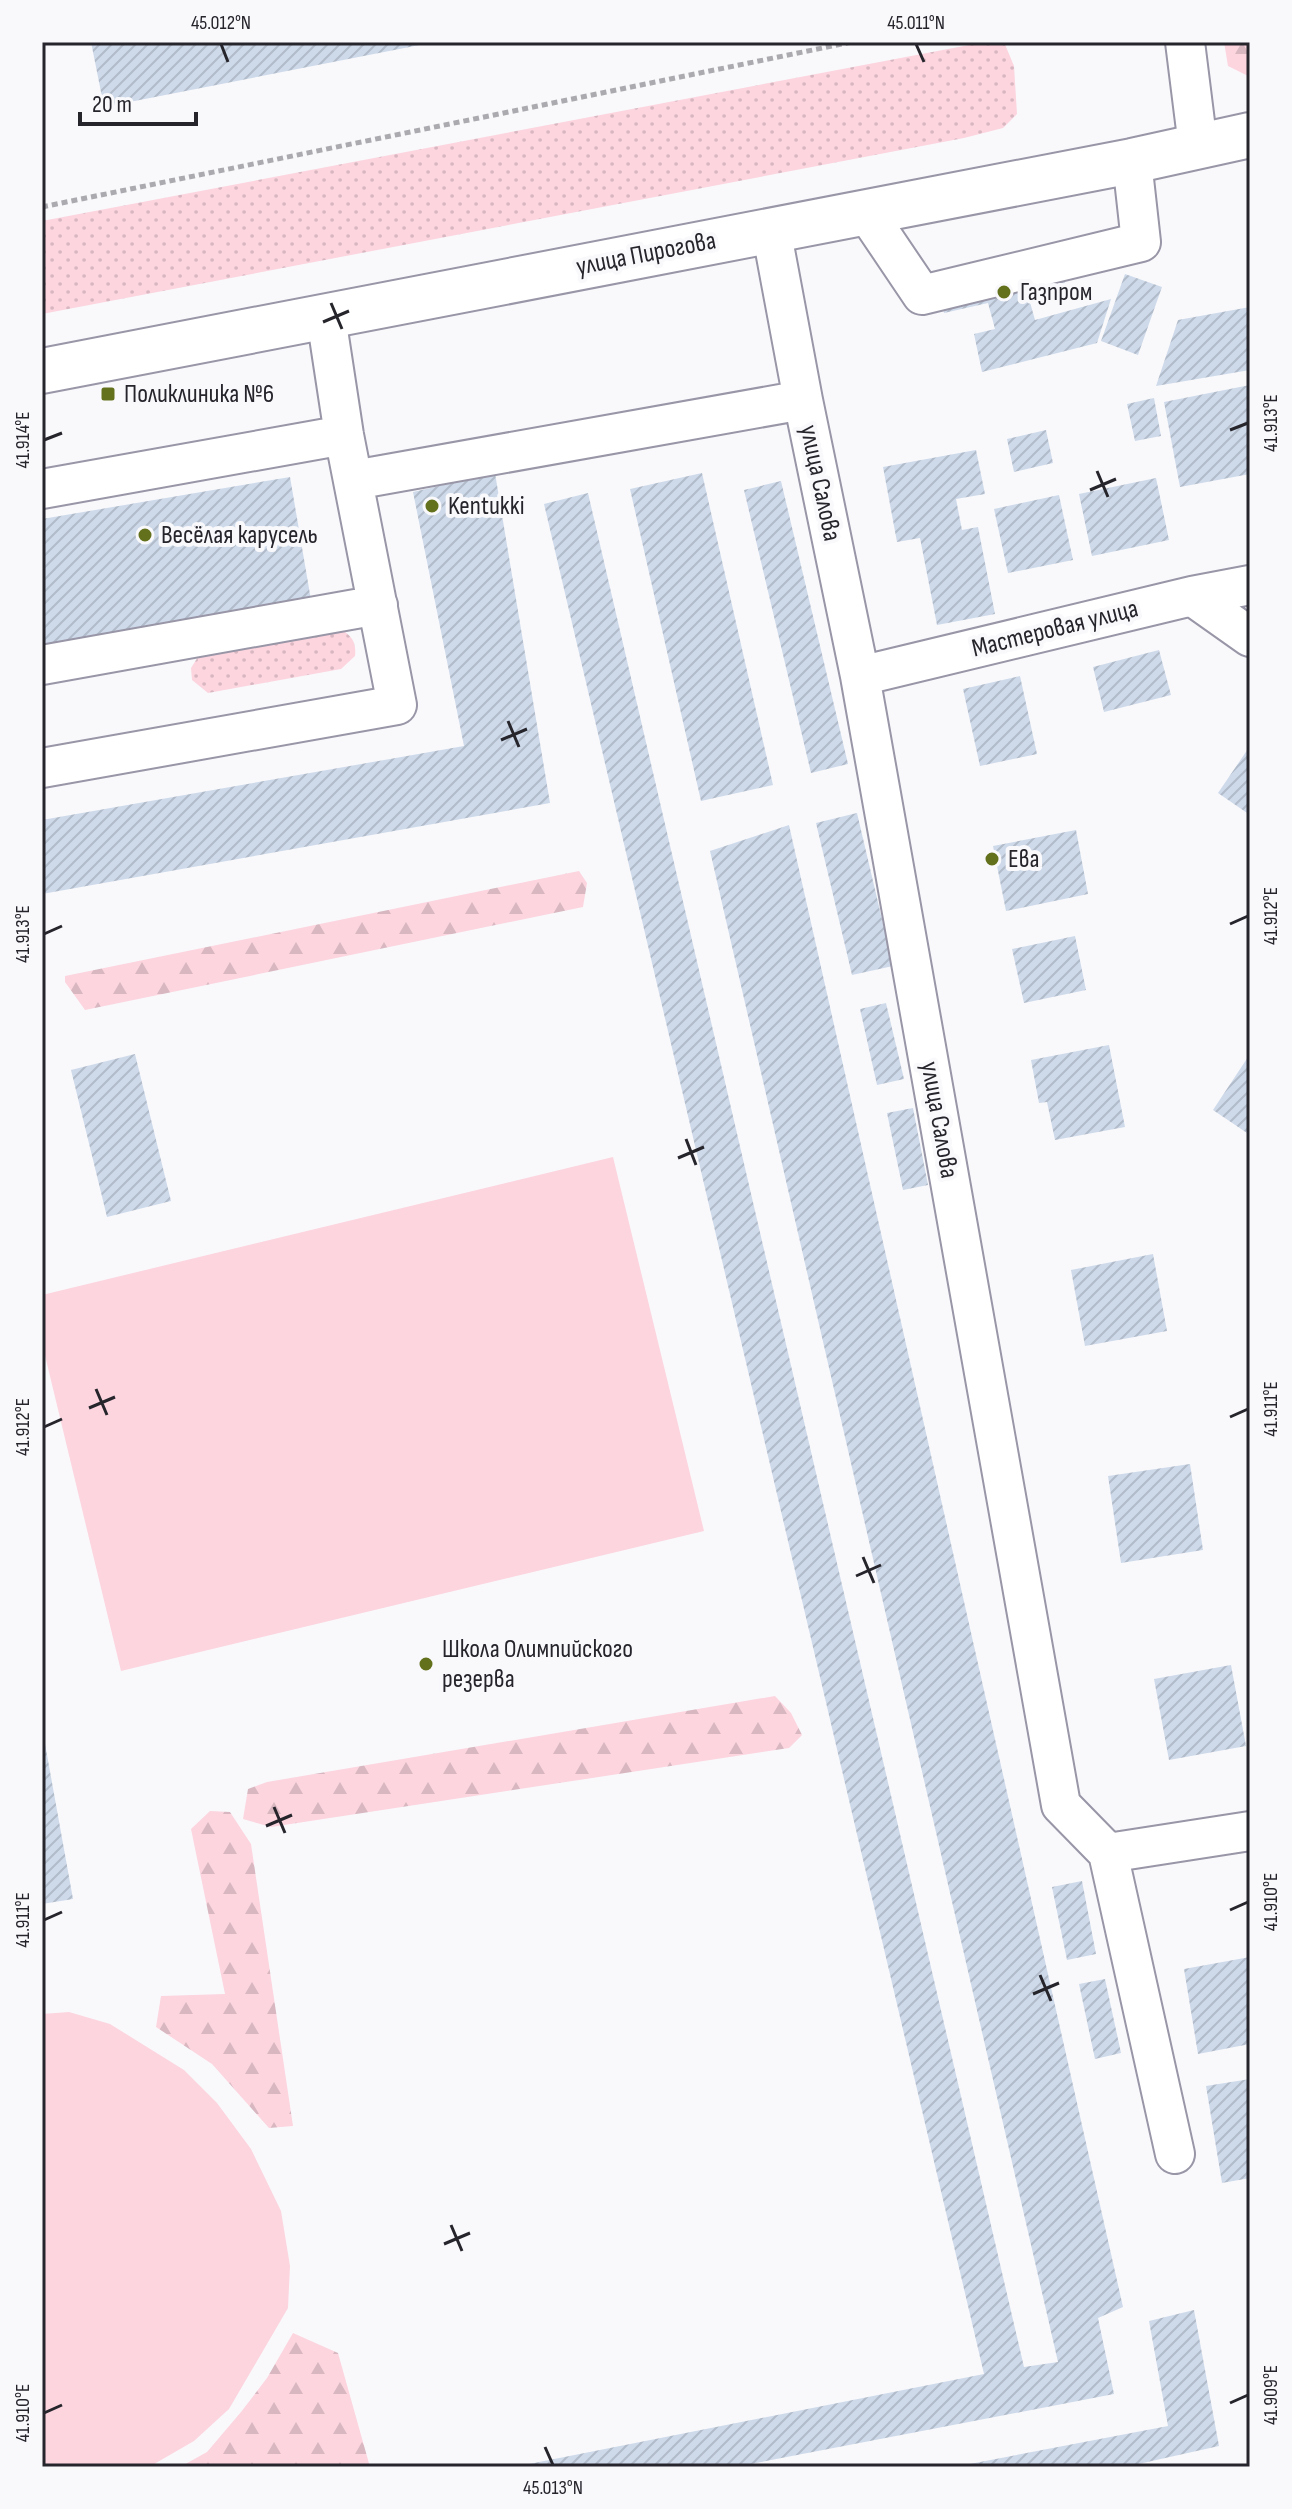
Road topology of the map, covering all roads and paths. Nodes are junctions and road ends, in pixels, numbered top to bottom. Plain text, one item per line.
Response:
1 (852, 42) edge
2 (1185, 42) edge
3 (1250, 135) edge
4 (1198, 146) junction
5 (1132, 161) junction
6 (42, 207) edge
7 (866, 212) junction
8 (771, 229) junction
9 (326, 317) junction
10 (42, 371) edge
11 (803, 400) junction
12 (344, 435) junction
13 (354, 480) junction
14 (42, 489) edge
15 (1250, 585) edge
16 (1192, 596) junction
17 (378, 605) junction
18 (1250, 637) edge
19 (42, 665) edge
20 (860, 676) junction
21 (42, 768) edge
22 (1250, 1831) edge
23 (1108, 1853) junction
24 (1175, 2154) dead end

1 - 6 path
2 - 4 street
3 - 4 main road, улица Пирогова
4 - 5 main road, улица Пирогова
5 - 7 main road, улица Пирогова
5 - 7 street
7 - 8 main road, улица Пирогова
8 - 9 main road, улица Пирогова
8 - 11 street, улица Салова
9 - 10 main road, улица Пирогова
9 - 12 street
11 - 13 street
11 - 20 street, улица Салова
12 - 13 street
12 - 14 street
13 - 17 street
15 - 16 street, Мастеровая улица
16 - 18 street
16 - 20 street, Мастеровая улица
17 - 19 street
17 - 21 street
20 - 23 street, улица Салова
22 - 23 street
23 - 24 street

